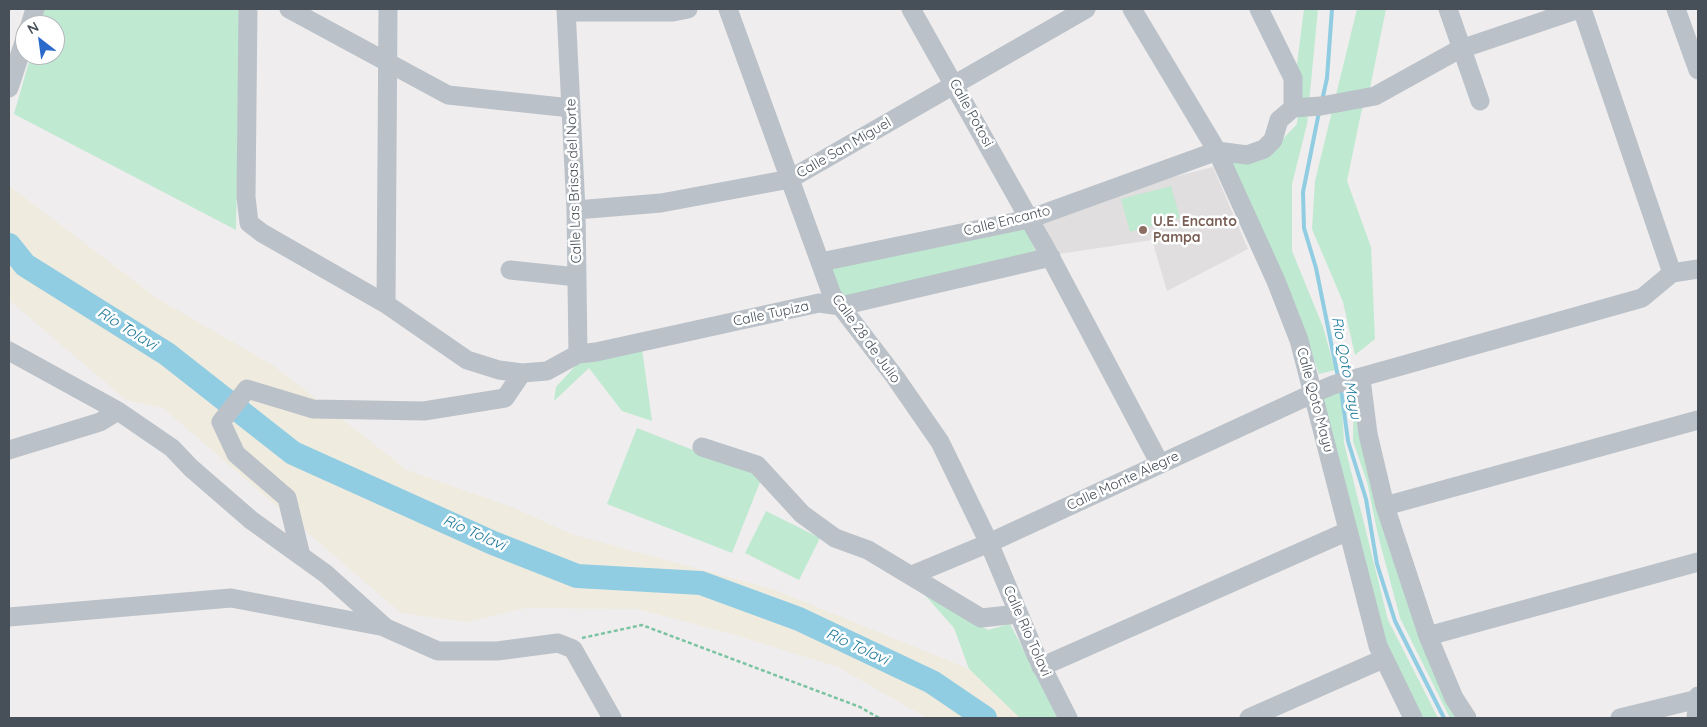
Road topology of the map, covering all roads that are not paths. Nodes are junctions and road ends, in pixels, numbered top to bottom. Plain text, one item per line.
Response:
1 (248, 9) edge
2 (289, 9) edge
3 (388, 9) edge
4 (688, 9) edge
5 (728, 9) edge
6 (911, 9) edge
7 (1086, 9) edge
8 (1132, 9) edge
9 (1259, 9) edge
10 (1448, 9) edge
11 (1580, 9) edge
12 (1676, 9) edge
13 (566, 11) edge
14 (1462, 48) junction
15 (17, 65) edge
16 (389, 65) junction
17 (1698, 70) edge
18 (955, 84) junction
19 (9, 88) edge
20 (1480, 101) dead end
21 (571, 108) junction
22 (1294, 108) junction
23 (1217, 151) junction
24 (790, 179) junction
25 (576, 210) junction
26 (1029, 219) junction
27 (1050, 257) junction
28 (820, 262) junction
29 (1698, 269) edge
30 (510, 270) dead end
31 (1672, 273) junction
32 (577, 277) junction
33 (386, 304) junction
34 (841, 306) junction
35 (9, 351) edge
36 (578, 354) junction
37 (522, 373) junction
38 (1348, 382) junction
39 (1314, 393) junction
40 (118, 411) junction
41 (1698, 420) edge
42 (702, 447) dead end
43 (9, 450) edge
44 (1160, 464) junction
45 (1385, 506) junction
46 (1348, 531) junction
47 (989, 543) junction
48 (301, 556) junction
49 (1698, 562) edge
50 (912, 575) junction
51 (1018, 614) junction
52 (9, 617) edge
53 (386, 628) junction
54 (1428, 636) junction
55 (1383, 659) junction
56 (1041, 667) junction
57 (1698, 698) edge
58 (612, 718) edge
59 (1068, 718) edge
60 (1249, 718) edge
61 (1413, 718) edge
62 (1467, 718) edge
63 (1620, 718) edge
64 (1696, 718) edge

1 - 33 street, Calle Tupiza
2 - 16 street
3 - 16 street
4 - 13 street
5 - 24 street, Calle 28 de Julio
6 - 18 street, Calle Potosi
7 - 18 street, Calle San Miguel
8 - 23 street, Calle Qoto Mayu
9 - 22 street
10 - 14 street
11 - 14 street
11 - 31 street
12 - 17 street
13 - 21 street, Calle Las Brisas del Norte
14 - 20 street
14 - 22 street
15 - 19 street
16 - 21 street
16 - 33 street
18 - 24 street, Calle San Miguel
18 - 26 street, Calle Potosi
21 - 25 street, Calle Las Brisas del Norte
22 - 23 street
23 - 26 street, Calle Encanto
23 - 39 street, Calle Qoto Mayu
24 - 25 street, Calle San Miguel
24 - 28 street, Calle 28 de Julio
25 - 32 street, Calle Las Brisas del Norte
26 - 27 street, Calle Potosi
26 - 28 street, Calle Encanto
27 - 34 street, Calle Tupiza
27 - 44 street, Calle Potosi
28 - 34 street, Calle 28 de Julio
29 - 31 street
30 - 32 street
31 - 38 street, Calle Monte Alegre
32 - 36 street, Calle Las Brisas del Norte
33 - 37 street, Calle Tupiza
34 - 36 street, Calle Tupiza
34 - 47 street, Calle 28 de Julio
35 - 40 street
36 - 37 street, Calle Tupiza
37 - 48 street
38 - 39 street, Calle Monte Alegre
38 - 45 street
39 - 44 street, Calle Monte Alegre
39 - 46 street, Calle Qoto Mayu
40 - 43 street
40 - 48 street
41 - 45 street
42 - 50 street
44 - 47 street, Calle Monte Alegre
45 - 54 street
46 - 55 street, Calle Qoto Mayu
46 - 56 street
47 - 50 street, Calle Monte Alegre
47 - 51 street, Calle Río Tolavi
48 - 53 street
49 - 54 street
50 - 51 street
51 - 56 street, Calle Río Tolavi
52 - 53 street
53 - 58 street
54 - 62 street
55 - 60 street
55 - 61 street, Calle Qoto Mayu
56 - 59 street, Calle Río Tolavi
57 - 63 street
57 - 64 street

